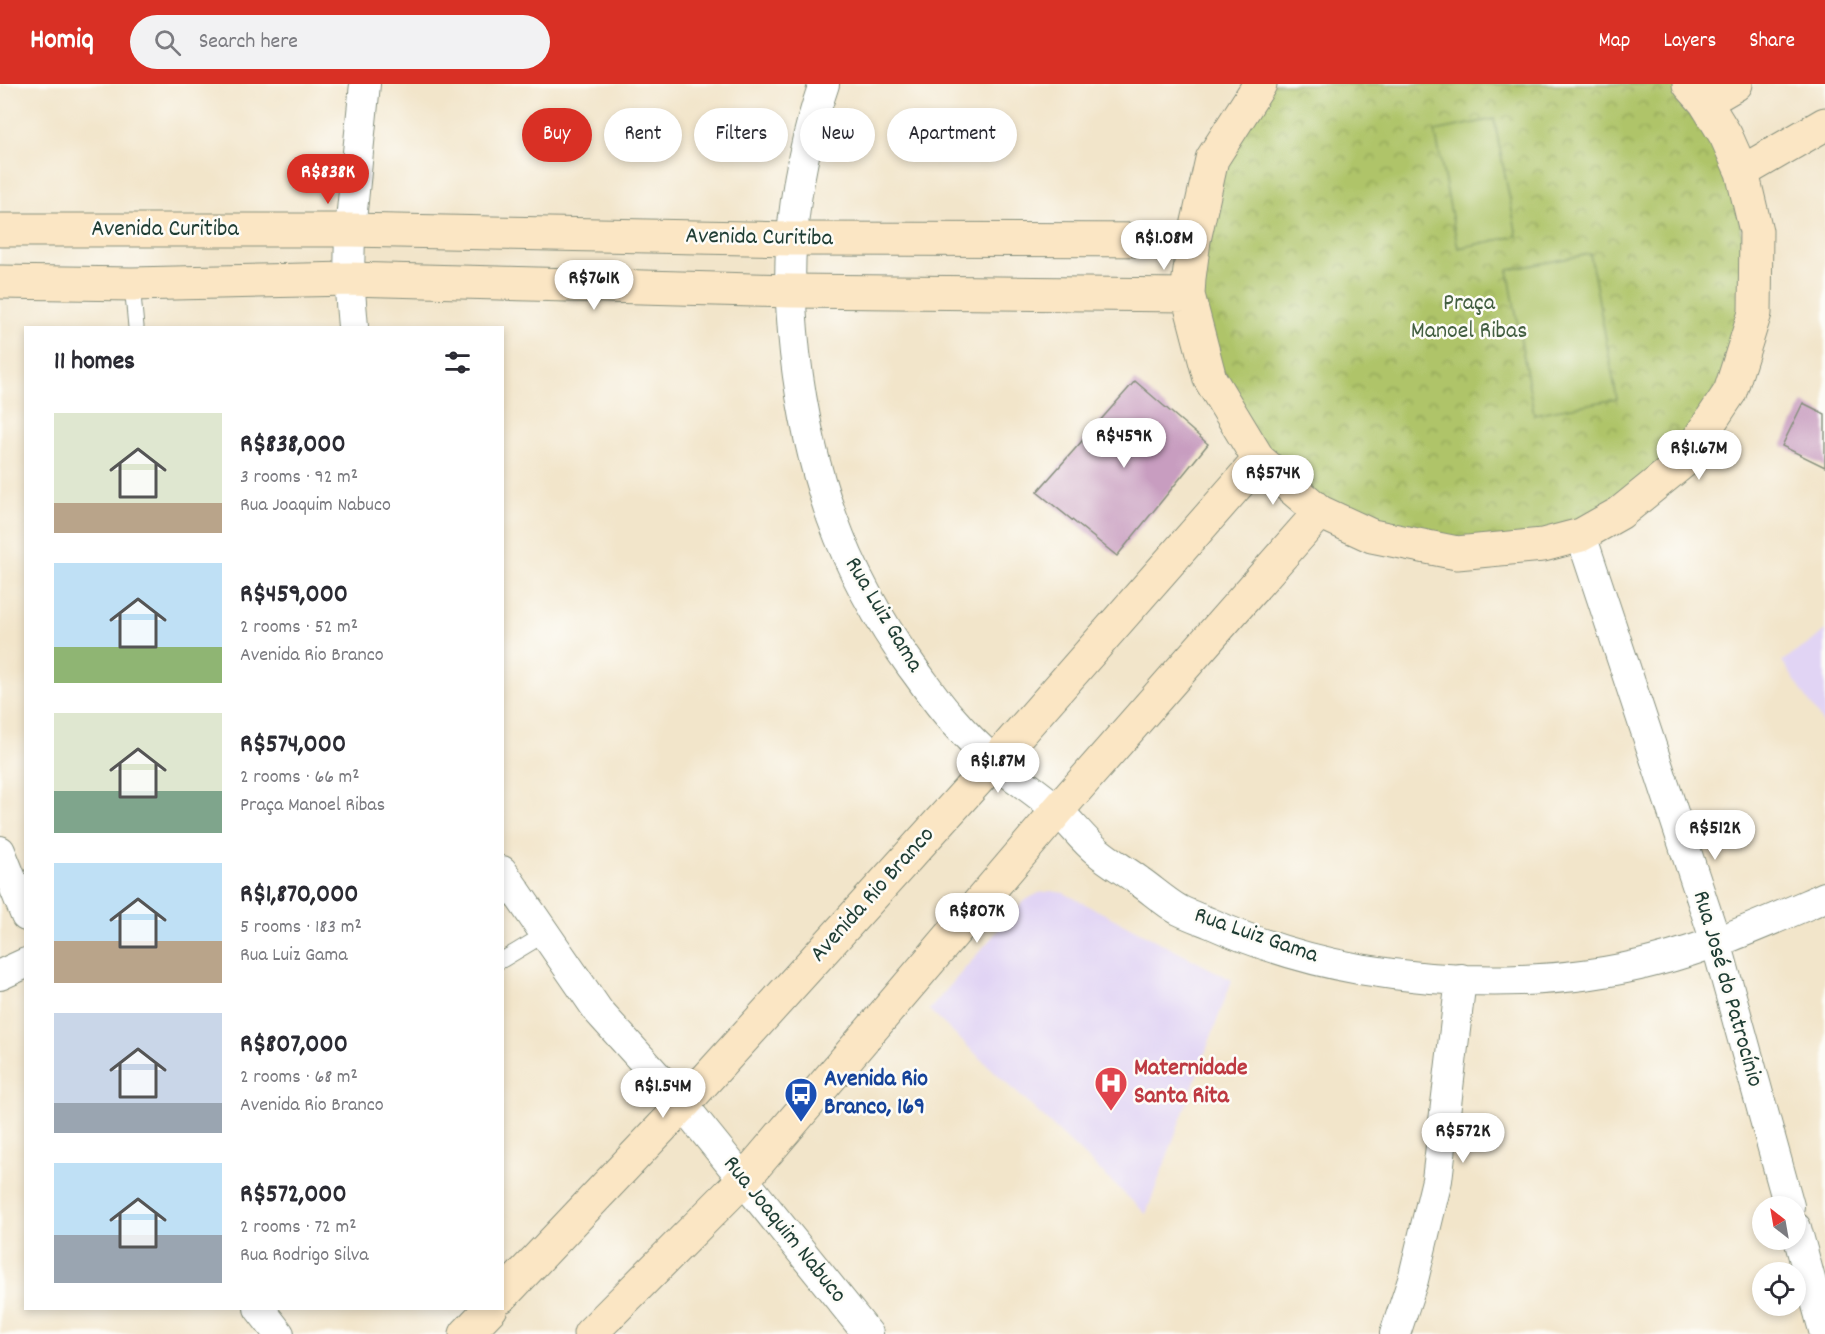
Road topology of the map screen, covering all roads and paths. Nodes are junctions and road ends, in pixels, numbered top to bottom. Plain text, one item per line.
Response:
1 (364, 84) edge
2 (824, 84) edge
3 (1260, 84) edge
4 (1736, 84) edge
5 (1697, 93) edge
6 (1825, 124) edge
7 (1742, 172) junction
8 (0, 230) edge
9 (350, 230) junction
10 (791, 239) junction
11 (1194, 240) junction
12 (349, 279) junction
13 (0, 282) edge
14 (132, 284) junction
15 (791, 291) junction
16 (1188, 296) junction
17 (136, 326) edge
18 (353, 326) edge
19 (1258, 460) junction
20 (1320, 512) junction
21 (1581, 535) junction
22 (994, 762) junction
23 (1058, 810) junction
24 (0, 851) edge
25 (504, 874) edge
26 (1825, 897) edge
27 (24, 911) edge
28 (545, 934) junction
29 (1716, 942) junction
30 (504, 959) edge
31 (24, 964) edge
32 (0, 975) edge
33 (1461, 979) junction
34 (683, 1105) junction
35 (744, 1179) junction
36 (1786, 1196) edge
37 (1802, 1250) edge
38 (504, 1294) edge
39 (261, 1310) edge
40 (489, 1310) edge
41 (279, 1334) edge
42 (466, 1334) edge
43 (590, 1334) edge
44 (868, 1334) edge
45 (1395, 1334) edge
46 (1825, 1334) edge

1 - 9 street
2 - 10 street, Rua Luiz Gama
3 - 11 main road
4 - 5 main road
5 - 7 main road
6 - 7 main road
7 - 21 main road
8 - 9 main road, Avenida Curitiba
9 - 10 main road, Avenida Curitiba
9 - 12 street
10 - 11 main road, Avenida Curitiba
10 - 15 street, Rua Luiz Gama
11 - 16 main road
12 - 14 main road
12 - 15 main road
12 - 18 street
13 - 14 main road
14 - 17 lane
15 - 16 main road
15 - 22 street, Rua Luiz Gama
16 - 19 main road
19 - 20 main road
19 - 22 main road, Avenida Rio Branco
20 - 21 main road
20 - 23 main road
21 - 29 street, Rua José do Patrocínio
22 - 23 street, Rua Luiz Gama
22 - 34 main road, Avenida Rio Branco
23 - 33 street, Rua Luiz Gama
23 - 35 main road
24 - 27 street
25 - 28 street, Rua Joaquim Nabuco
26 - 29 street, Rua Luiz Gama
28 - 30 lane
28 - 34 street, Rua Joaquim Nabuco
29 - 33 street, Rua Luiz Gama
29 - 36 street, Rua José do Patrocínio
31 - 32 street
33 - 45 street
34 - 35 street, Rua Joaquim Nabuco
34 - 38 main road, Avenida Rio Branco
35 - 43 main road
35 - 44 street, Rua Joaquim Nabuco
37 - 46 street
39 - 41 street
40 - 42 main road

